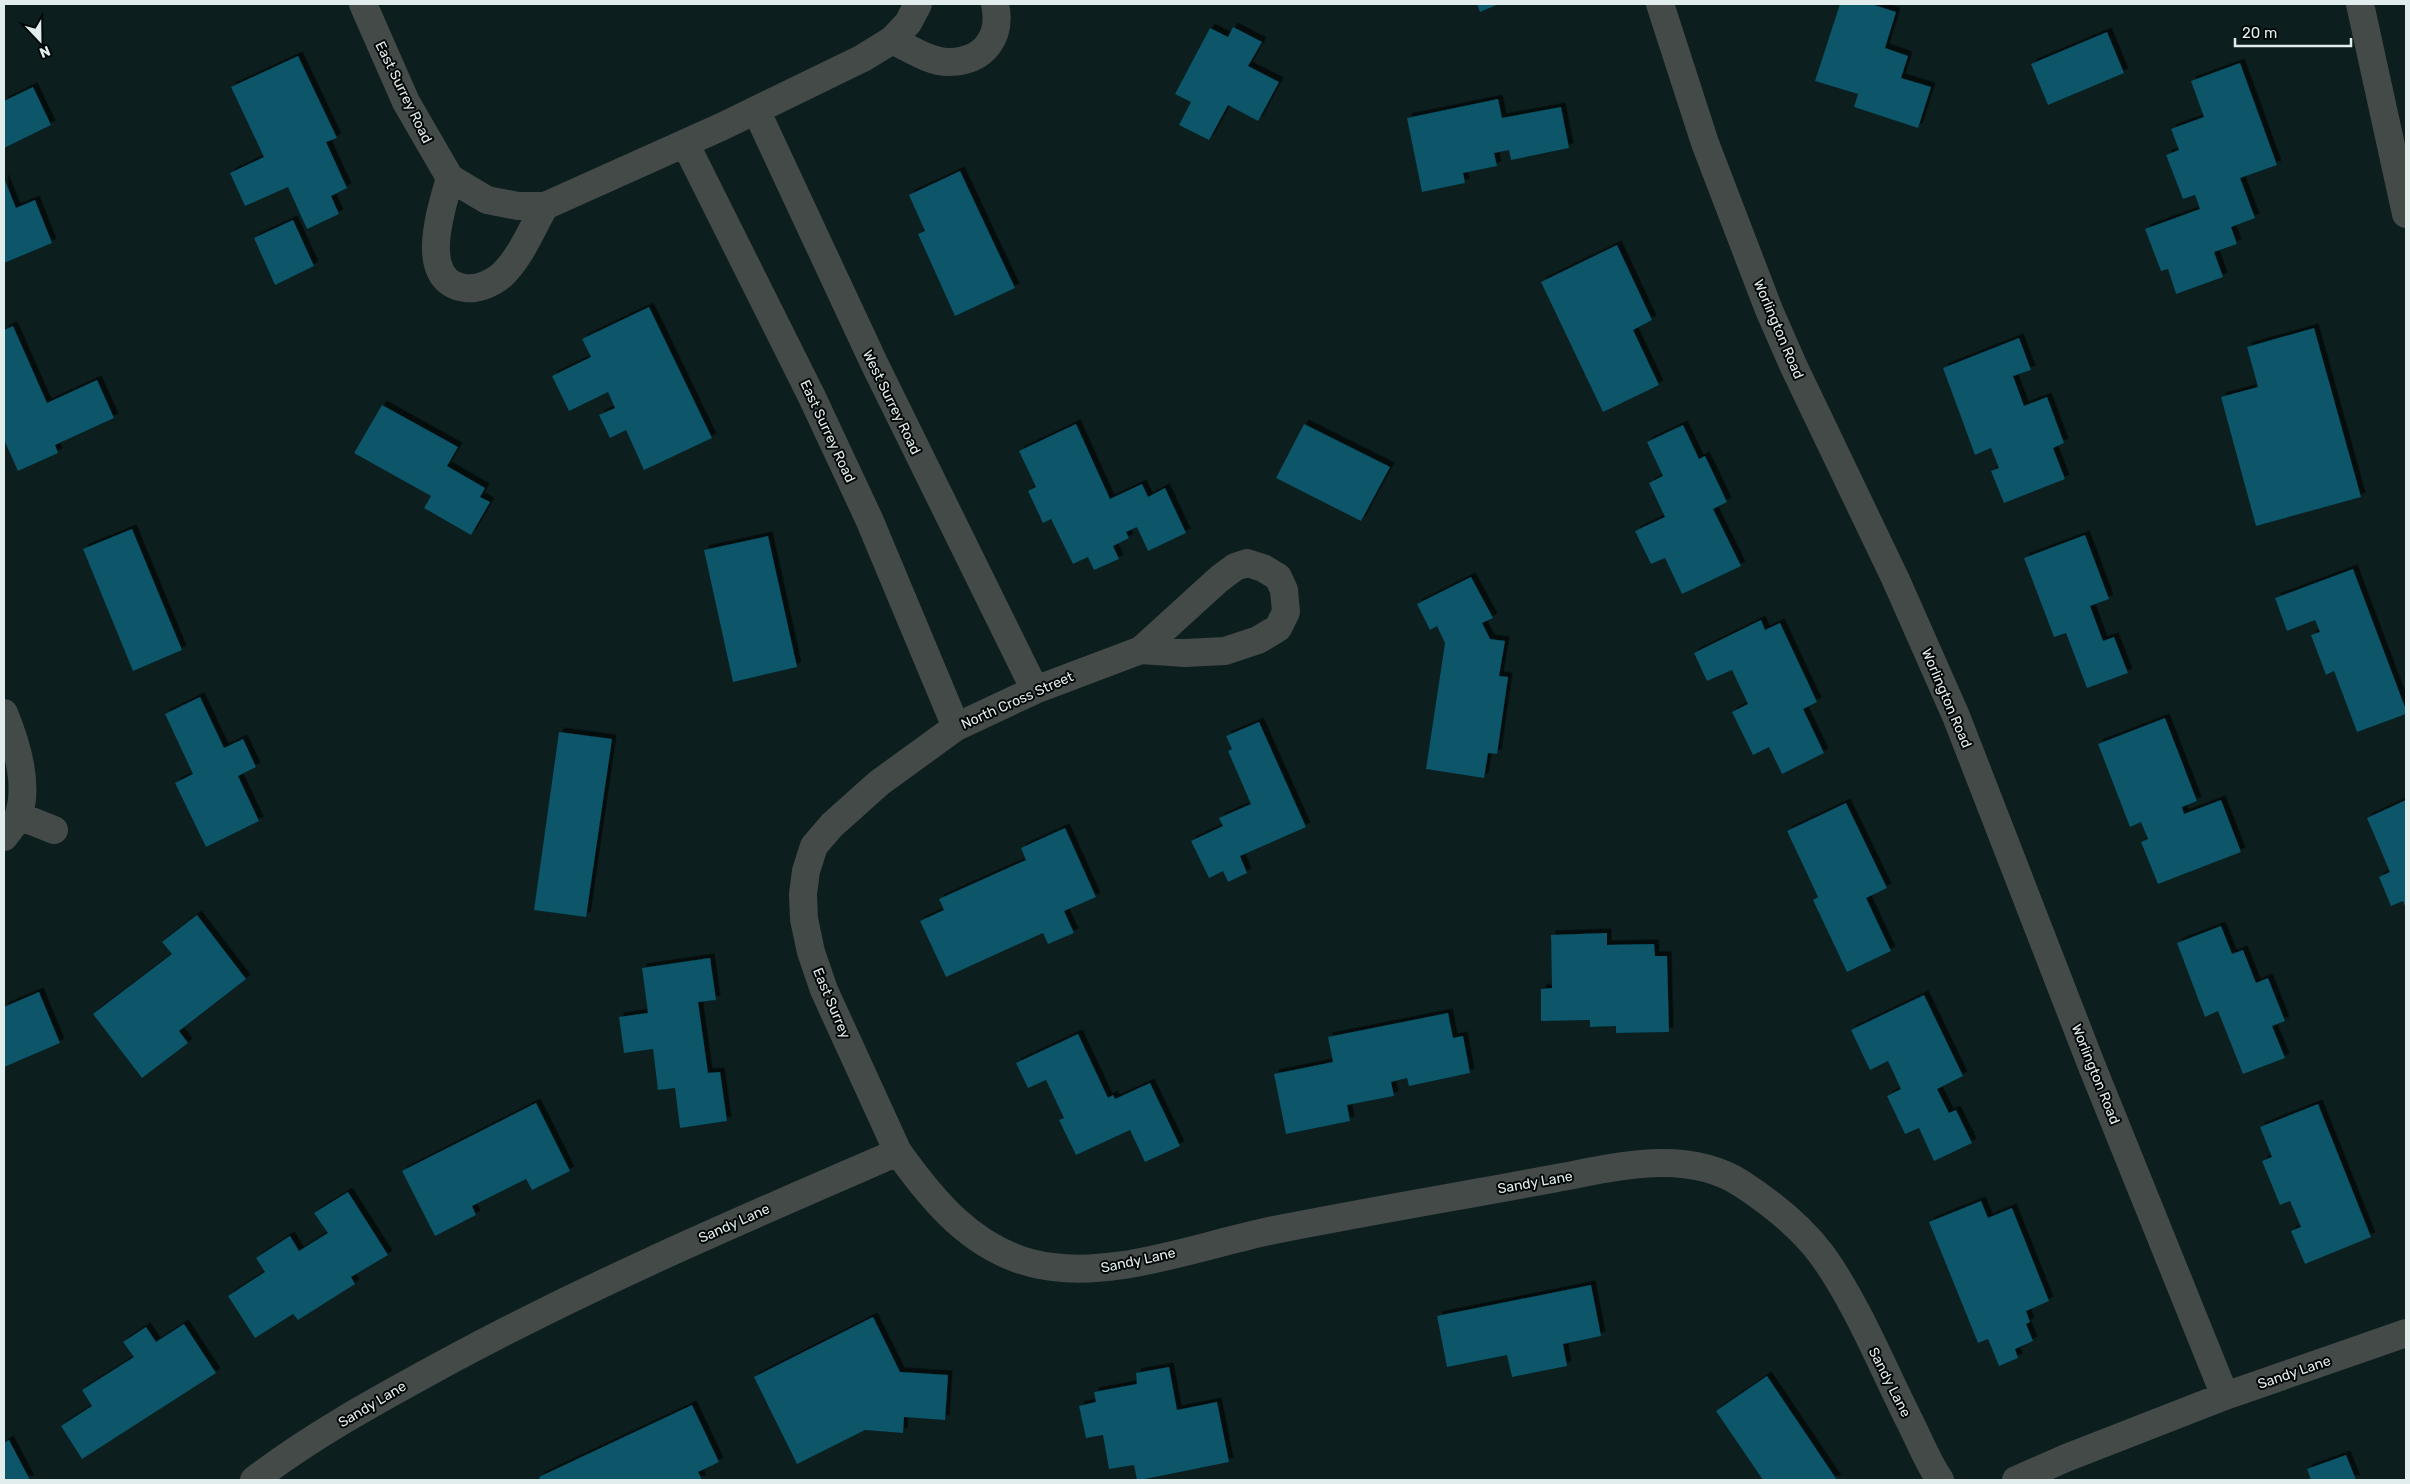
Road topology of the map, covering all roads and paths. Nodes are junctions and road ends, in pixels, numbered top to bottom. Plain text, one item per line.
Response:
1 (362, 4) edge
2 (918, 4) edge
3 (995, 4) edge
4 (1660, 4) edge
5 (2360, 4) edge
6 (892, 40) junction
7 (756, 110) junction
8 (685, 143) junction
9 (450, 178) junction
10 (545, 206) junction
11 (2406, 214) edge
12 (1141, 650) junction
13 (1035, 690) junction
14 (4, 713) edge
15 (956, 726) junction
16 (11, 826) edge
17 (54, 830) dead end
18 (814, 846) joint
19 (898, 1152) junction
20 (2406, 1334) edge
21 (2225, 1396) junction
22 (254, 1480) edge
23 (1940, 1480) edge
24 (2016, 1480) edge

1 - 9 street, East Surrey Road
2 - 6 street
3 - 6 street
4 - 21 street, Worlington Road
5 - 11 street
6 - 7 street
7 - 8 street, East Surrey Road
7 - 13 street, West Surrey Road
8 - 10 street, East Surrey Road
8 - 15 street, East Surrey Road
9 - 10 street, East Surrey Road
9 - 10 street
12 - 12 street, North Cross Street
12 - 13 street, North Cross Street
13 - 15 street, North Cross Street
14 - 16 street
15 - 18 street, North Cross Street
16 - 17 street
18 - 19 street, East Surrey
19 - 22 street, Sandy Lane
19 - 23 street, Sandy Lane
20 - 21 street, Sandy Lane
21 - 24 street, Sandy Lane

